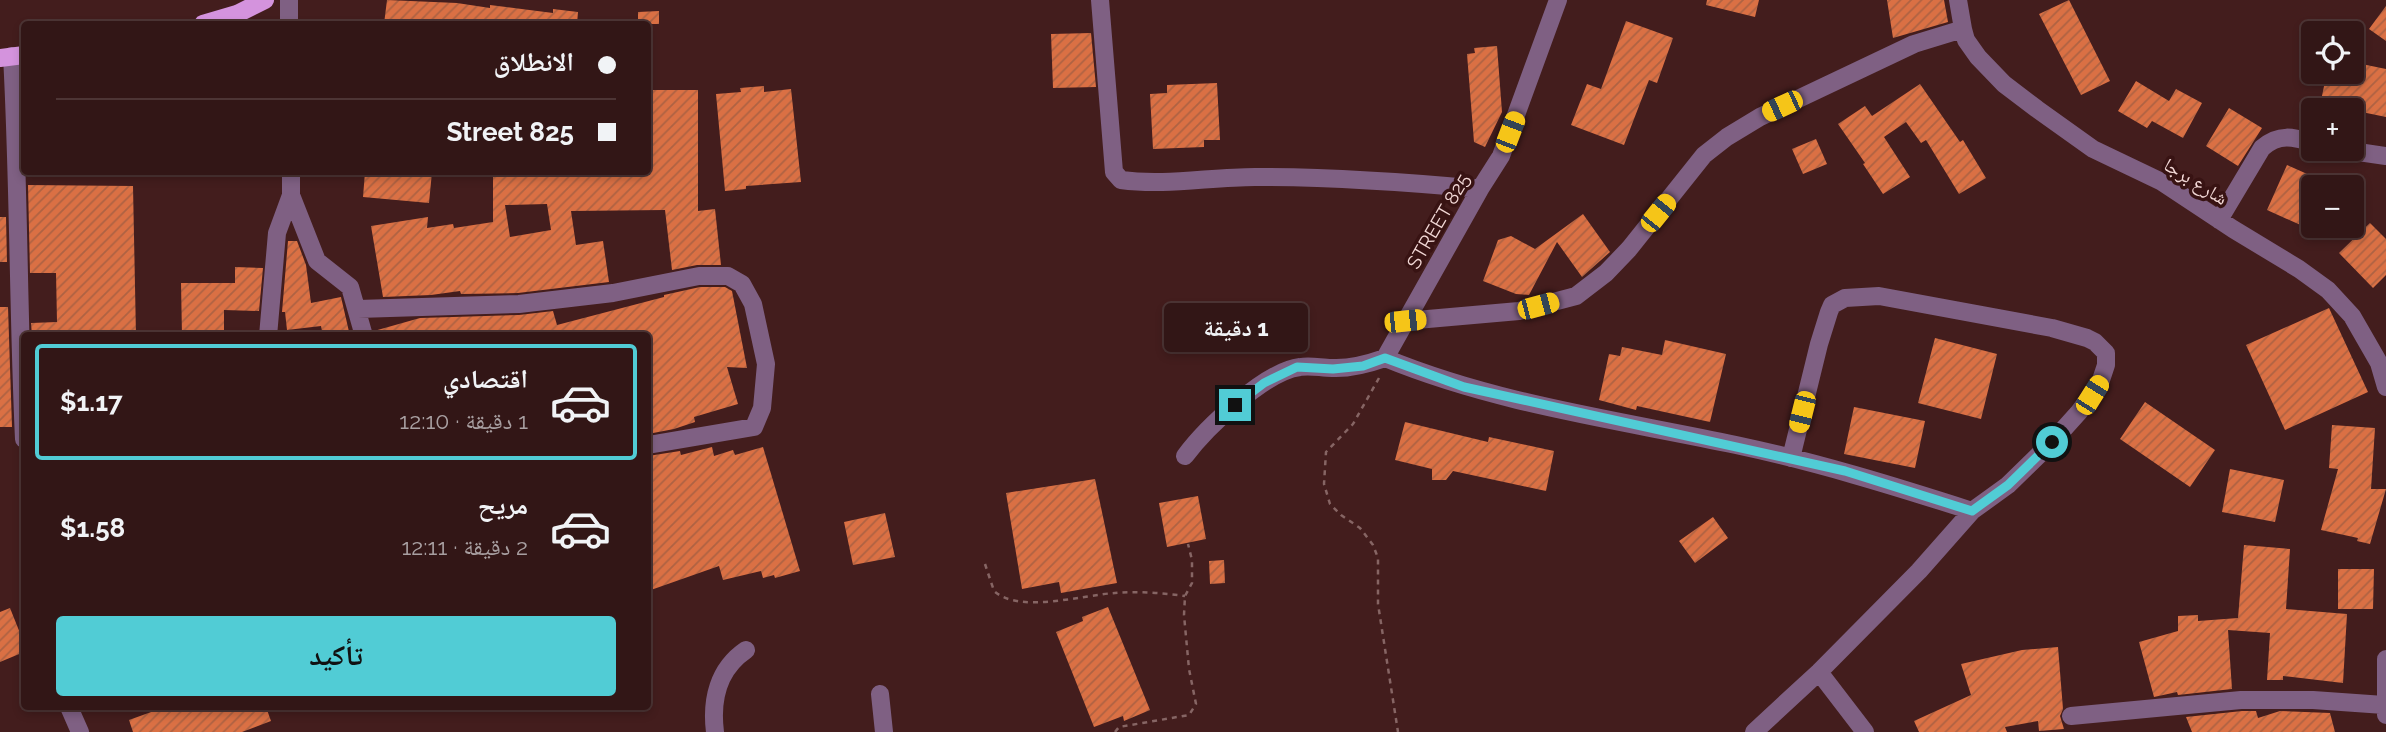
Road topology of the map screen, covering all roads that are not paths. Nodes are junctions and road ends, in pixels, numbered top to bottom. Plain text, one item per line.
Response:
1 (265, 0) edge
2 (289, 0) edge
3 (1100, 0) edge
4 (1558, 0) edge
5 (1958, 0) edge
6 (213, 21) edge
7 (289, 21) edge
8 (1963, 29) junction
9 (12, 56) edge
10 (2301, 140) edge
11 (2364, 153) edge
12 (2386, 156) edge
13 (291, 175) edge
14 (1480, 189) junction
15 (291, 195) junction
16 (2219, 220) junction
17 (358, 309) junction
18 (1405, 321) junction
19 (268, 332) edge
20 (363, 332) edge
21 (1385, 358) junction
22 (21, 378) edge
23 (2386, 383) edge
24 (651, 444) edge
25 (1185, 456) dead end
26 (1791, 458) junction
27 (1972, 511) junction
28 (746, 650) dead end
29 (2386, 659) edge
30 (1819, 672) junction
31 (880, 694) dead end
32 (70, 710) edge
33 (2385, 711) edge
34 (2071, 716) dead end
35 (80, 732) edge
36 (715, 732) edge
37 (884, 732) edge
38 (1754, 732) edge
39 (1865, 732) edge

1 - 6 main road
2 - 7 street
3 - 14 street
4 - 14 street, STREET 825
5 - 8 street, شارع برجا
8 - 16 street, شارع برجا
8 - 18 street
9 - 22 street
10 - 16 street
11 - 12 street
13 - 15 street
14 - 18 street, STREET 825
15 - 17 street
15 - 19 street
16 - 23 street, شارع برجا
17 - 20 street
17 - 24 street
18 - 21 street, STREET 825
21 - 25 street
21 - 26 street
26 - 27 street
26 - 27 street
27 - 30 street
28 - 36 street
29 - 33 street
30 - 38 street
30 - 39 street
31 - 37 street
32 - 35 street
33 - 34 street

